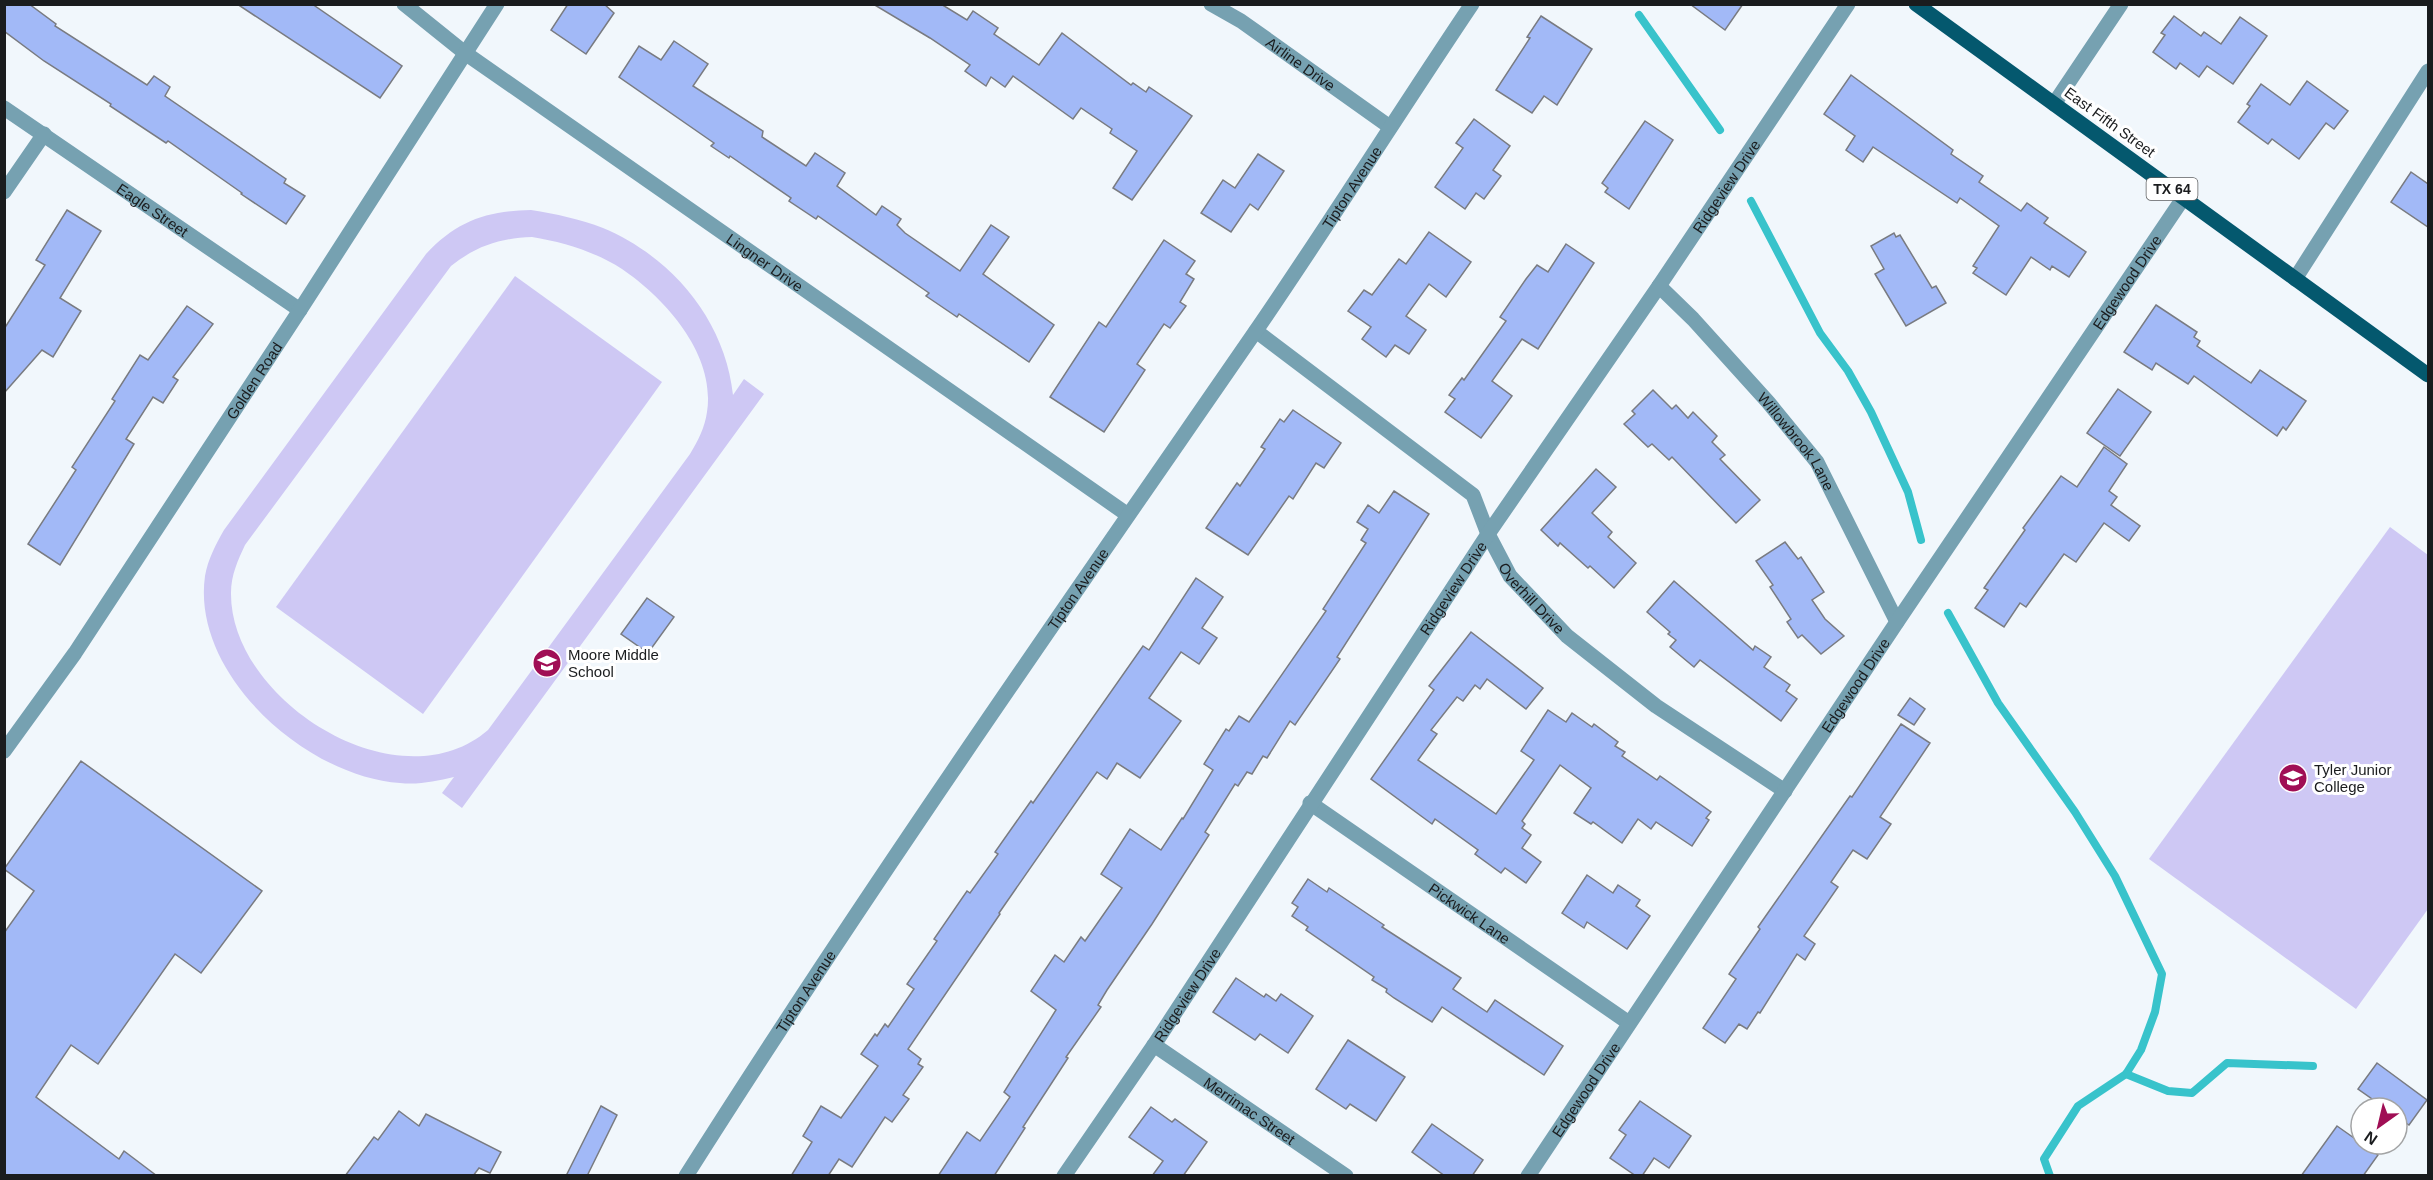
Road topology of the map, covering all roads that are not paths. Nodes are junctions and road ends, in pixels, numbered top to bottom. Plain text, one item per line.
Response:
1 (404, 4) edge
2 (497, 4) edge
3 (1211, 4) edge
4 (1472, 4) edge
5 (1848, 4) edge
6 (1916, 4) edge
7 (2121, 4) edge
8 (465, 53) junction
9 (2428, 71) edge
10 (2054, 104) junction
11 (4, 108) edge
12 (1390, 127) junction
13 (44, 134) junction
14 (4, 192) edge
15 (2184, 197) junction
16 (2295, 279) junction
17 (1659, 286) junction
18 (300, 310) junction
19 (1256, 331) junction
20 (2428, 375) edge
21 (1128, 515) junction
22 (1488, 534) junction
23 (1897, 622) junction
24 (6, 746) edge
25 (1785, 791) junction
26 (1310, 803) junction
27 (1629, 1023) junction
28 (1154, 1045) junction
29 (686, 1176) edge
30 (1064, 1176) edge
31 (1346, 1176) edge
32 (1528, 1176) edge

1 - 8 street, Lingner Drive
2 - 8 street, Golden Road
3 - 12 street, Airline Drive
4 - 12 street, Tipton Avenue
5 - 17 street, Ridgeview Drive
6 - 10 main road, East Fifth Street / TX 64
7 - 10 street
8 - 18 street, Golden Road
8 - 21 street, Lingner Drive
9 - 16 street
10 - 15 main road, East Fifth Street / TX 64
11 - 13 street, Eagle Street
12 - 19 street, Tipton Avenue
13 - 14 street
13 - 18 street, Eagle Street
15 - 16 main road, East Fifth Street / TX 64
15 - 23 street, Edgewood Drive
16 - 20 main road, East Fifth Street / TX 64
17 - 22 street, Ridgeview Drive
17 - 23 street, Willowbrook Lane
18 - 24 street, Golden Road
19 - 21 street, Tipton Avenue
19 - 22 street, Overhill Drive
21 - 29 street, Tipton Avenue
22 - 25 street, Overhill Drive
22 - 26 street, Ridgeview Drive
23 - 25 street, Edgewood Drive
25 - 27 street, Edgewood Drive
26 - 27 street, Pickwick Lane
26 - 28 street, Ridgeview Drive
27 - 32 street, Edgewood Drive
28 - 30 street, Ridgeview Drive
28 - 31 street, Merrimac Street

